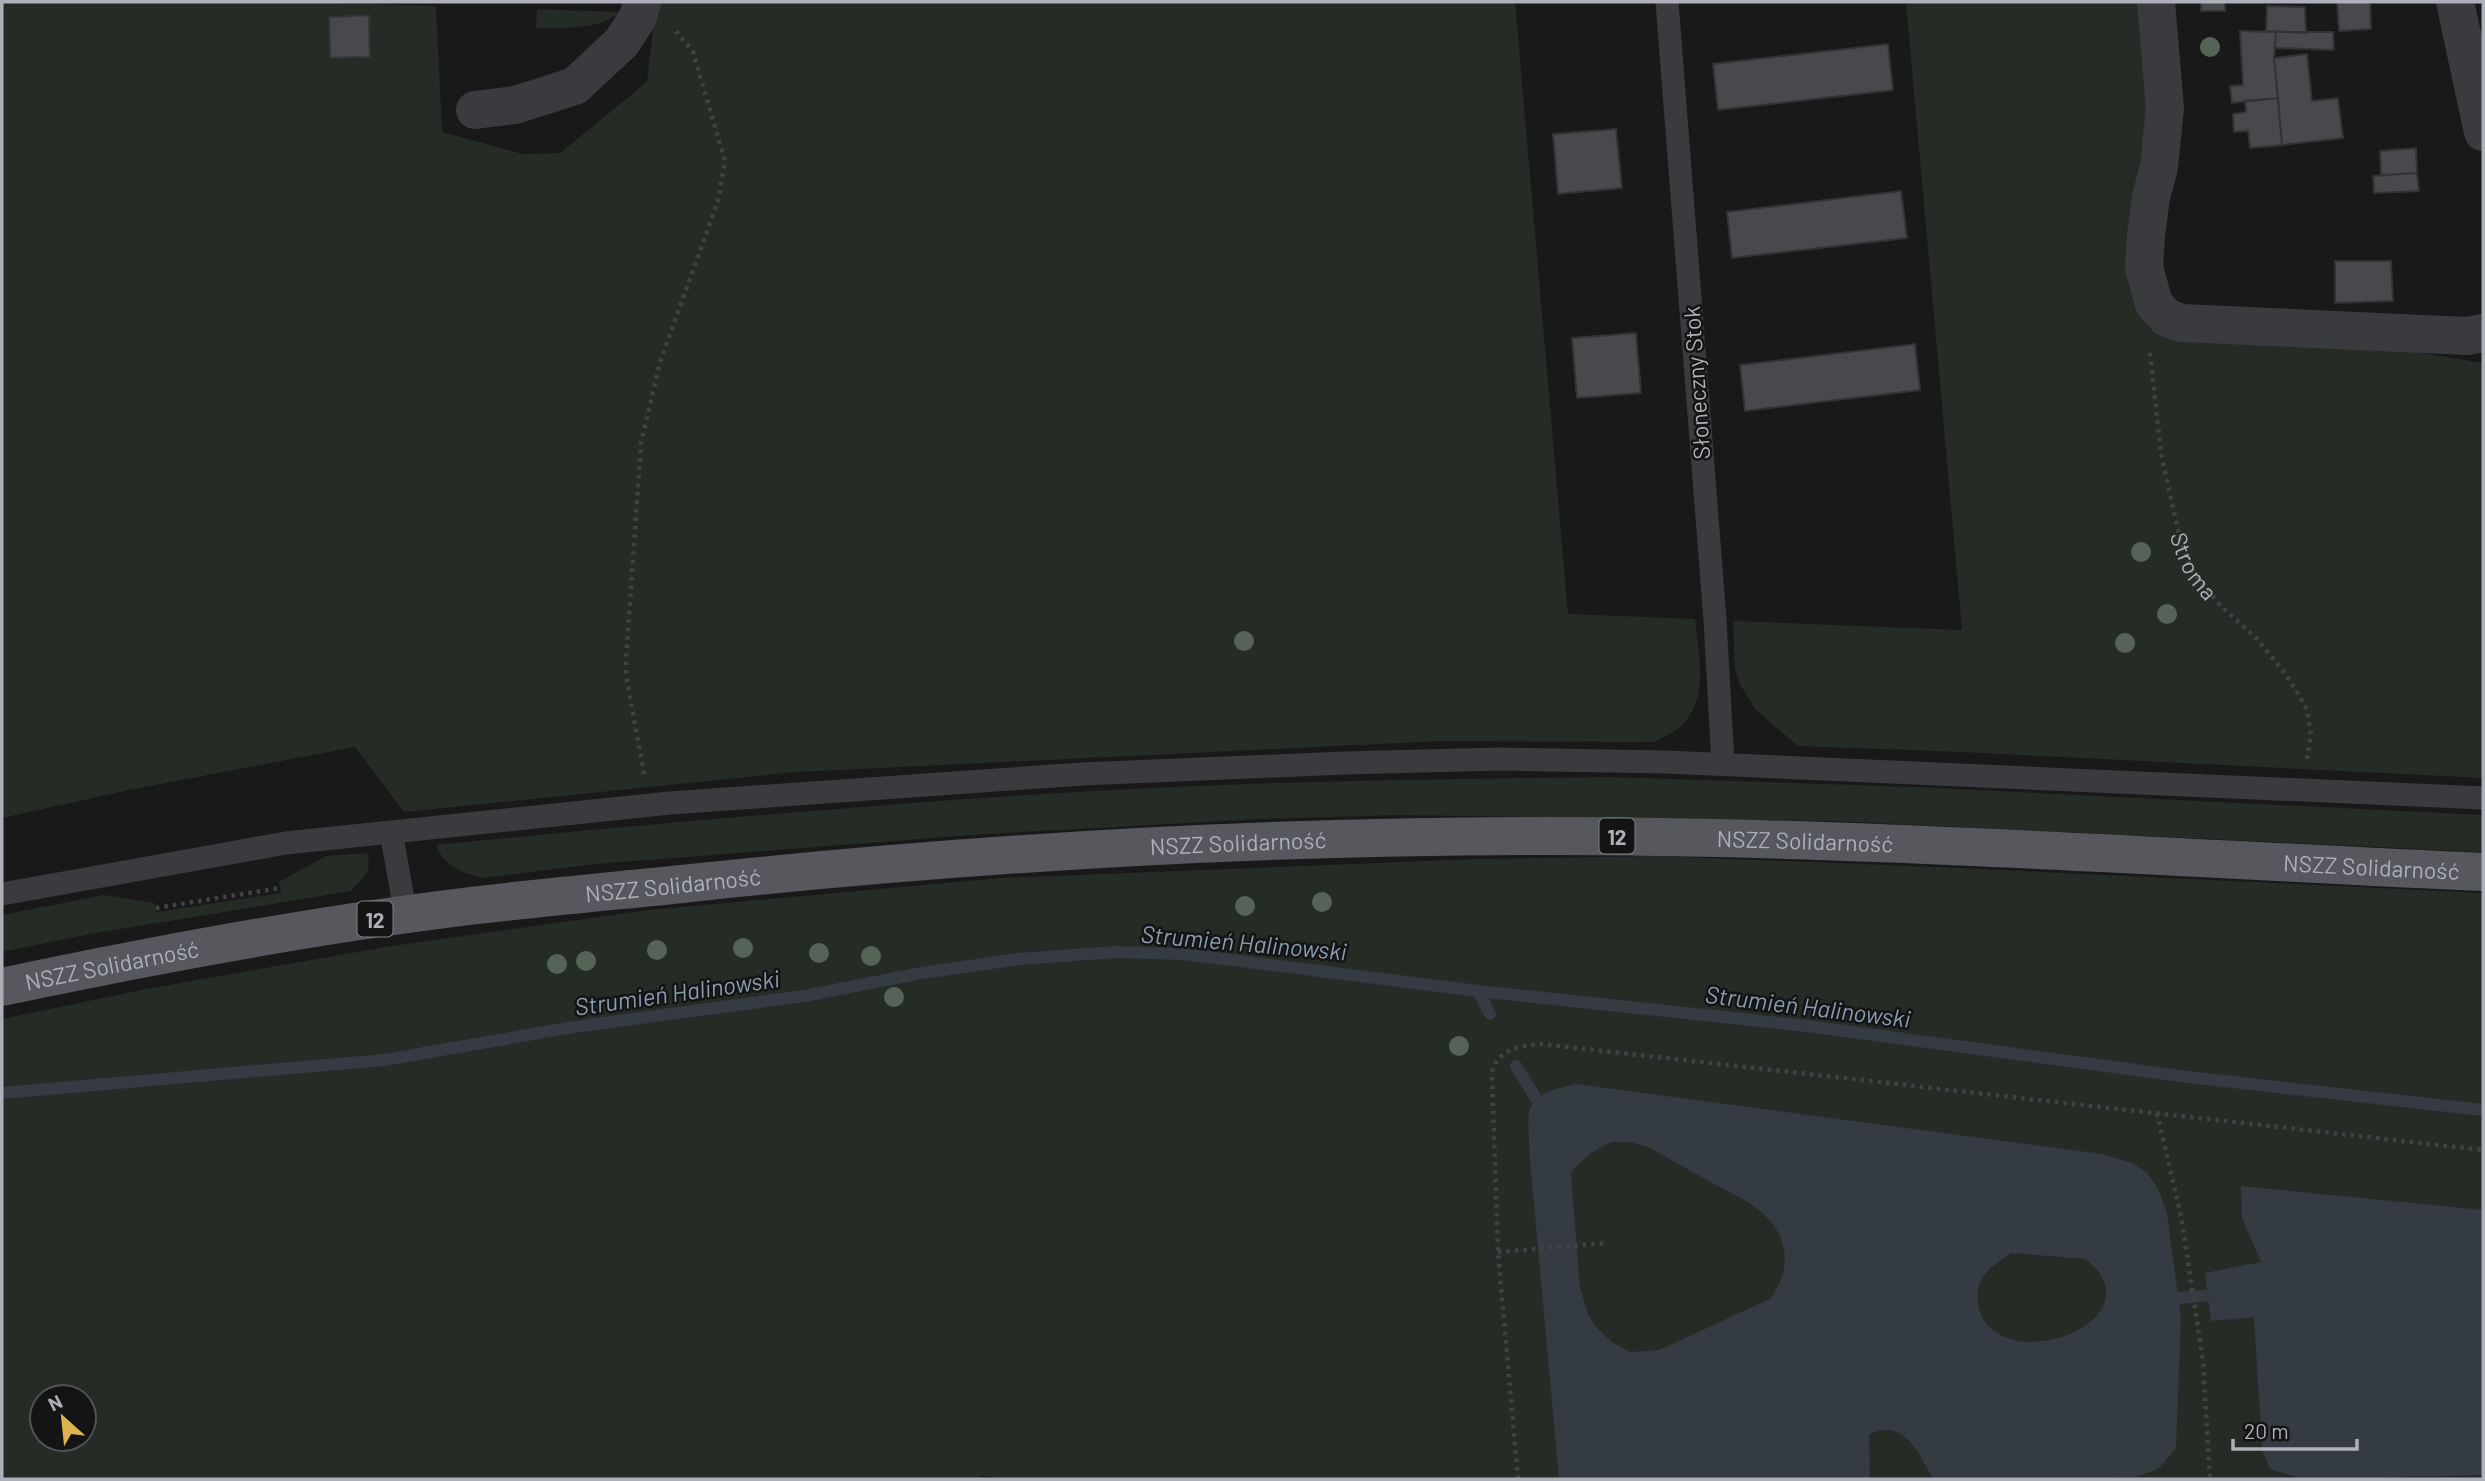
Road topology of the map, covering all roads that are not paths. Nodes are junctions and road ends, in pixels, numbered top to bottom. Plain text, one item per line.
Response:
1 (1667, 2) edge
2 (2156, 2) edge
3 (2455, 2) edge
4 (656, 13) edge
5 (475, 110) dead end
6 (2483, 132) edge
7 (2483, 333) edge
8 (1723, 764) junction
9 (2483, 797) edge
10 (391, 832) junction
11 (2483, 872) edge
12 (2, 894) edge
13 (406, 915) junction
14 (2, 987) edge

1 - 8 lane, Słoneczny Stok
2 - 7 street
3 - 6 street
4 - 5 street
8 - 9 lane
8 - 10 lane
10 - 12 lane
10 - 13 lane
11 - 13 main road, NSZZ Solidarność / 12
13 - 14 main road, NSZZ Solidarność / 12

